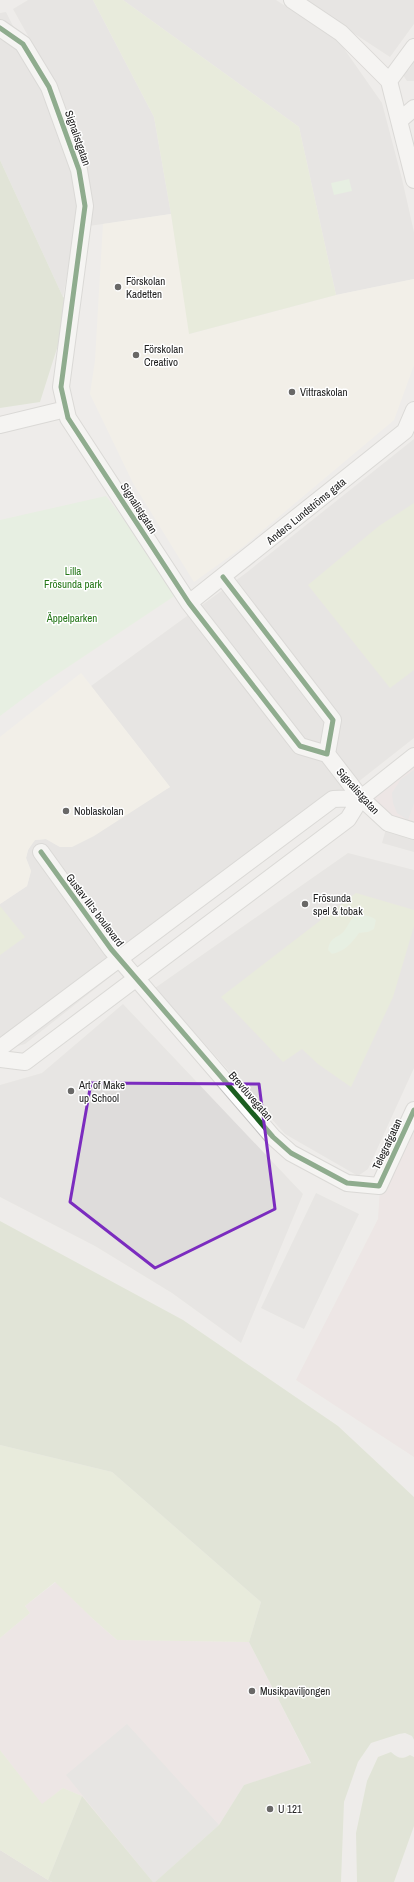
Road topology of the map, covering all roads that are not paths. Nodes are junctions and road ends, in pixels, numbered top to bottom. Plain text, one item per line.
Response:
1 (292, 0) edge
2 (0, 28) edge
3 (414, 47) edge
4 (389, 81) junction
5 (414, 108) edge
6 (400, 121) junction
7 (414, 180) edge
8 (66, 409) junction
9 (414, 410) edge
10 (0, 424) edge
11 (223, 577) junction
12 (189, 603) junction
13 (327, 754) junction
14 (414, 756) edge
15 (361, 798) junction
16 (414, 831) edge
17 (41, 852) dead end
18 (120, 959) junction
19 (136, 978) junction
20 (0, 1048) edge
21 (0, 1059) edge
22 (414, 1110) edge
23 (378, 1186) joint

1 - 4 street
2 - 8 street, Signalistgatan
3 - 4 street
4 - 6 street
5 - 6 street
6 - 7 street
8 - 10 street
8 - 12 street, Signalistgatan
9 - 11 street, Anders Lundströms gata
11 - 12 street, Anders Lundströms gata
11 - 13 street
12 - 13 street, Signalistgatan
13 - 15 street, Signalistgatan
14 - 15 street
15 - 16 street, Signalistgatan
15 - 18 street, Gustav III:s boulevard
15 - 19 street
17 - 18 street, Gustav III:s boulevard
18 - 19 street, Gustav III:s boulevard
18 - 20 street, Gustav III:s boulevard
19 - 21 street
19 - 23 street, Brevduvegatan
22 - 23 street, Telegrafgatan

